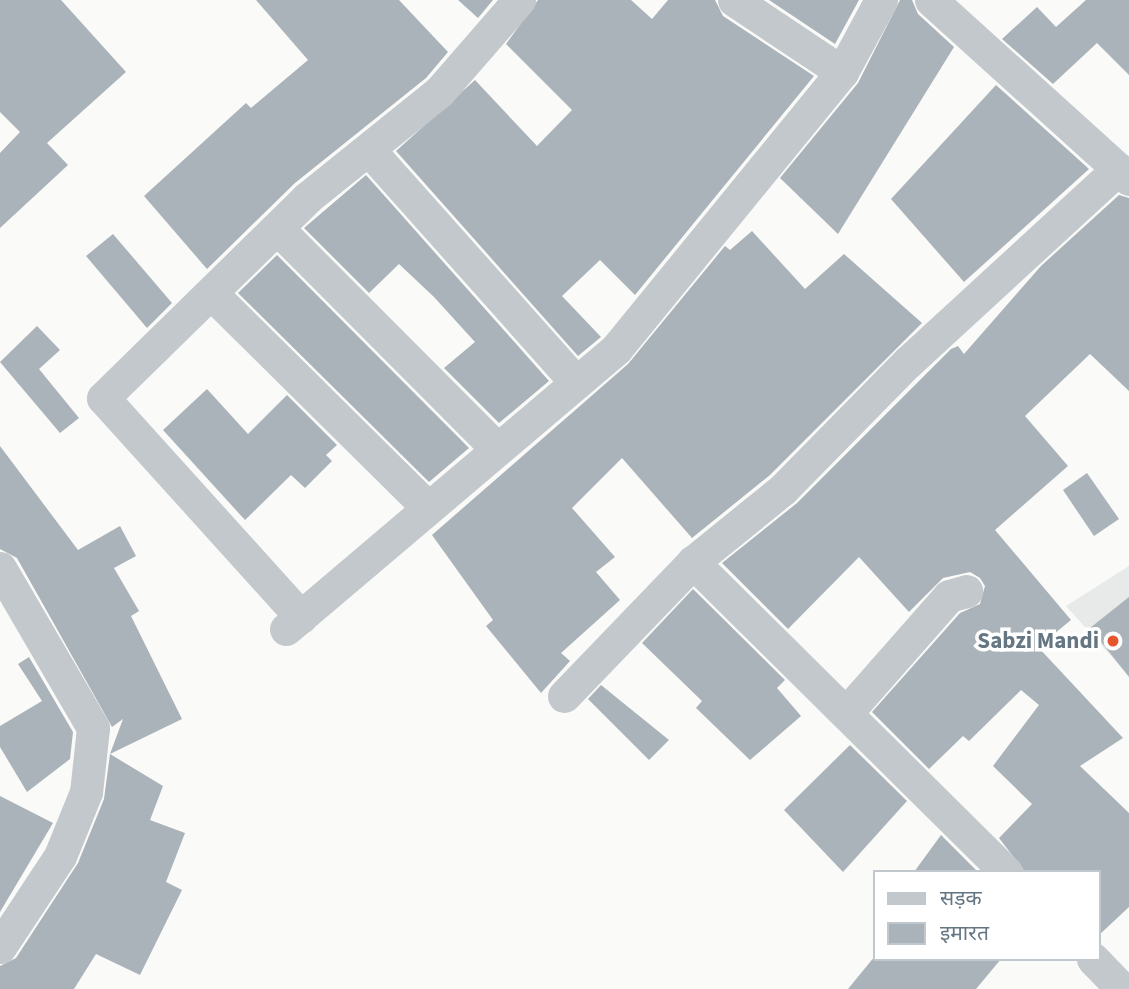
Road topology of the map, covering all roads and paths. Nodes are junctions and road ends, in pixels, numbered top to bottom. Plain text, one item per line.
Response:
1 (519, 0) edge
2 (734, 0) edge
3 (881, 0) edge
4 (931, 0) edge
5 (842, 72) junction
6 (369, 150) junction
7 (1123, 174) edge
8 (277, 228) junction
9 (212, 294) junction
10 (576, 382) junction
11 (497, 449) junction
12 (428, 508) junction
13 (693, 562) junction
14 (0, 568) edge
15 (966, 591) dead end
16 (564, 696) dead end
17 (847, 712) junction
18 (1004, 870) edge
19 (0, 947) edge
20 (1095, 961) edge
21 (1122, 989) edge

1 - 6 street
2 - 5 street
3 - 5 street
4 - 7 street
5 - 10 street
6 - 8 street
6 - 10 street
7 - 13 street
8 - 9 street
8 - 11 street
9 - 12 street
9 - 12 street
10 - 11 street
11 - 12 street
13 - 16 street
13 - 17 street
14 - 19 street
15 - 17 street
17 - 18 street
20 - 21 street

